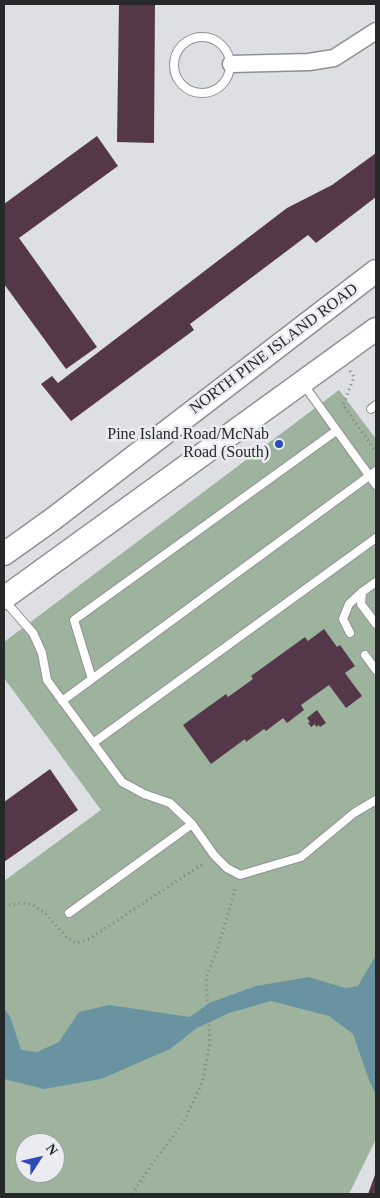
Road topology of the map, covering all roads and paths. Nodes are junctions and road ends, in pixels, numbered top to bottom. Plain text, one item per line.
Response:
1 (376, 31) edge
2 (230, 64) junction
3 (376, 271) edge
4 (376, 329) edge
5 (350, 371) dead end
6 (303, 383) junction
7 (336, 431) junction
8 (376, 452) edge
9 (373, 473) edge
10 (376, 486) edge
11 (376, 538) edge
12 (4, 554) edge
13 (376, 582) edge
14 (362, 592) junction
15 (4, 599) edge
16 (376, 624) edge
17 (350, 633) dead end
18 (365, 655) dead end
19 (376, 670) edge
20 (92, 679) junction
21 (62, 701) junction
22 (93, 743) junction
23 (376, 800) edge
24 (192, 824) junction
25 (204, 863) dead end
26 (237, 883) dead end
27 (4, 906) edge
28 (69, 913) dead end
29 (132, 1194) edge

1 - 2 street
2 - 2 lane
3 - 12 main road, NORTH PINE ISLAND ROAD
4 - 6 main road
5 - 8 path
6 - 7 lane
6 - 15 main road
7 - 9 lane
7 - 20 lane
9 - 10 lane
9 - 20 lane
11 - 22 lane
13 - 14 lane
14 - 16 lane
14 - 17 lane
15 - 21 lane
18 - 19 lane
20 - 21 lane
21 - 22 lane
22 - 24 lane
23 - 24 lane
24 - 28 lane
25 - 27 path
26 - 29 path

